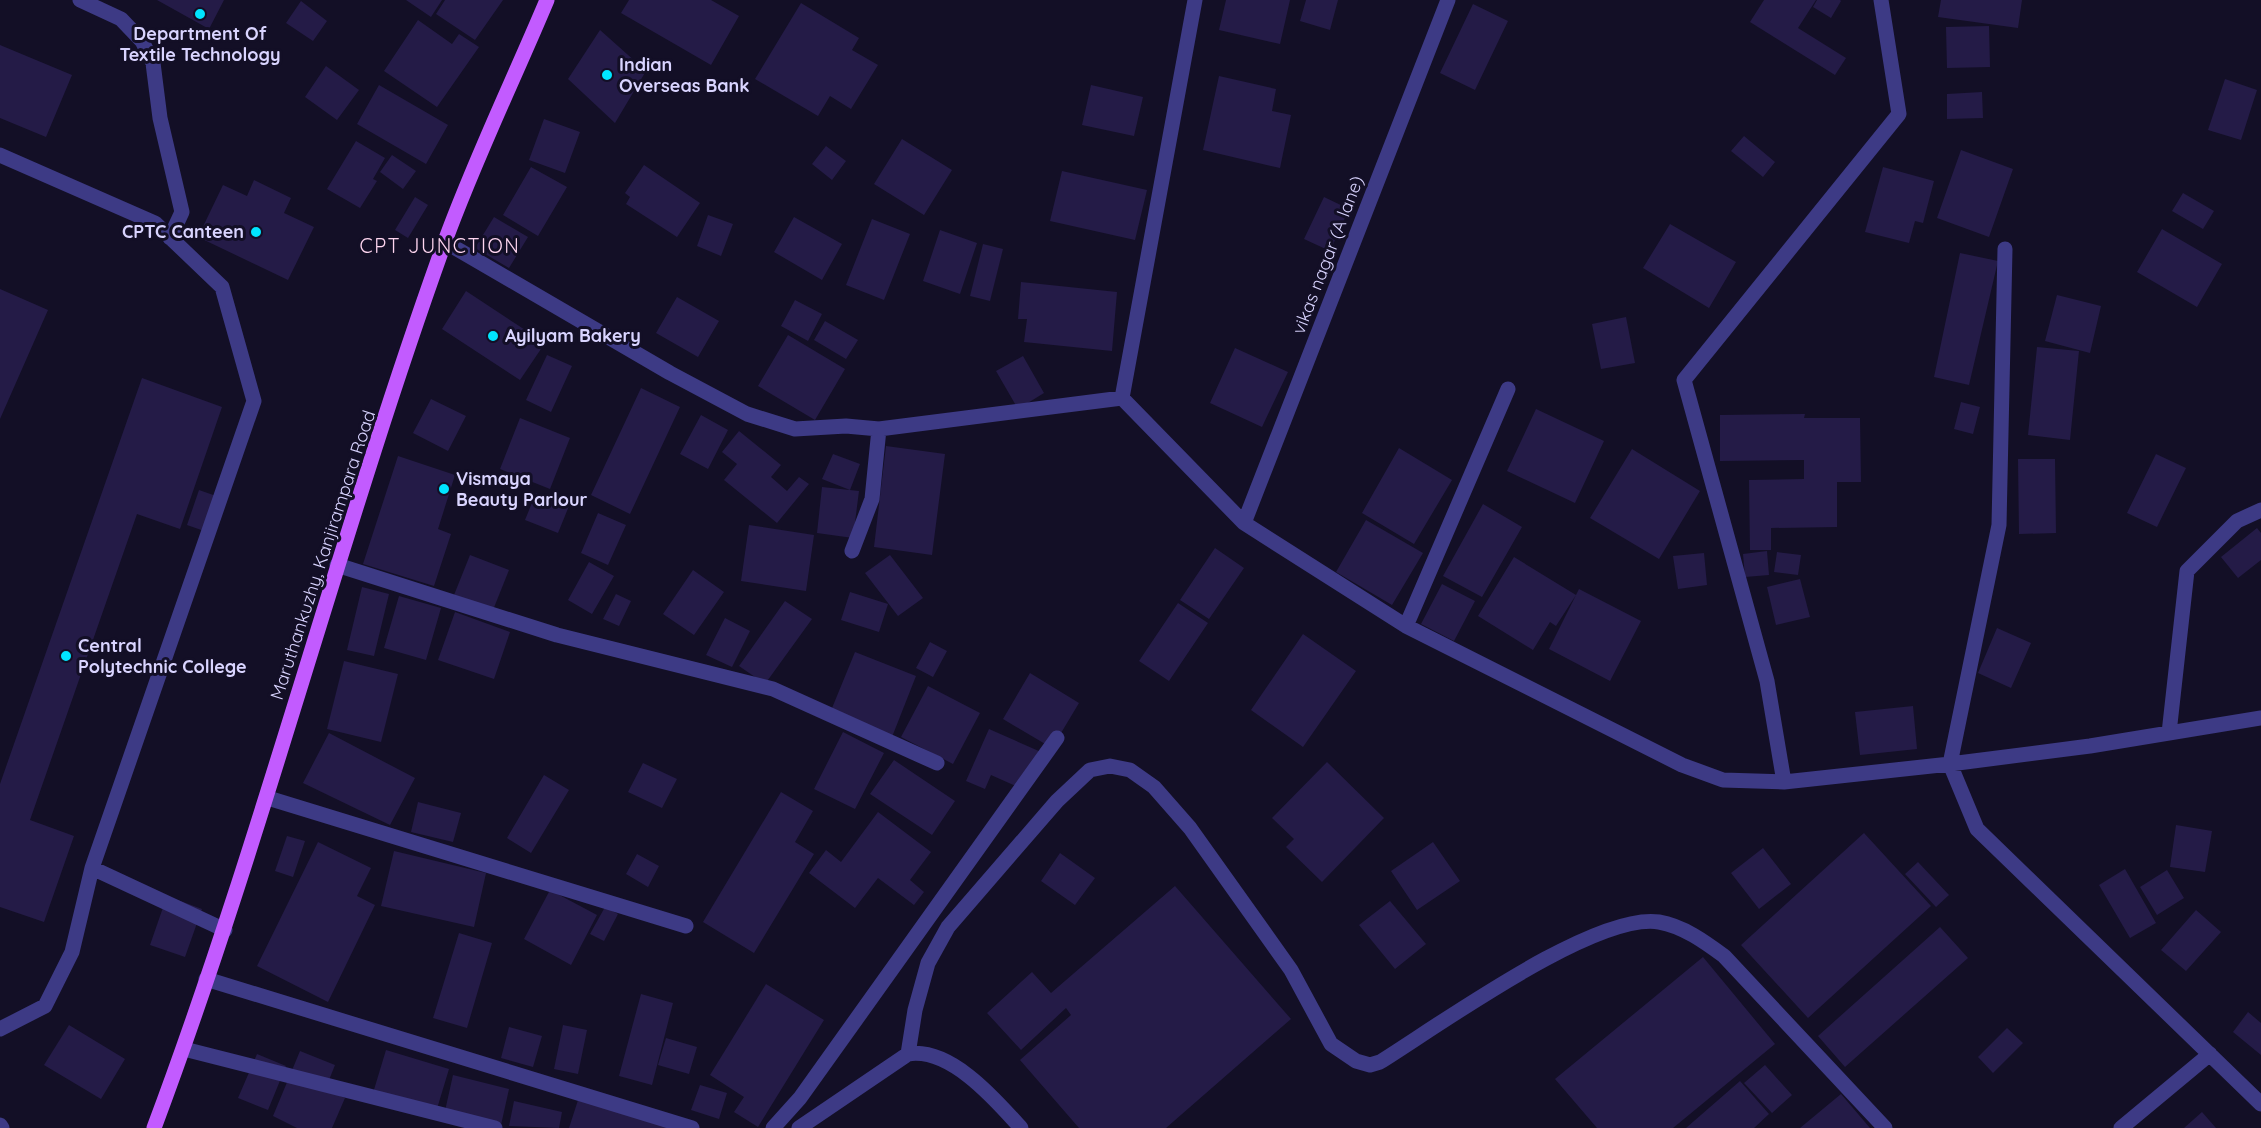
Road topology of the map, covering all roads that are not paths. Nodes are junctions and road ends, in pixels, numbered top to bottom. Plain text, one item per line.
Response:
1 (80, 0) edge
2 (547, 0) edge
3 (1195, 0) edge
4 (1448, 0) edge
5 (1881, 0) edge
6 (0, 155) edge
7 (170, 238) junction
8 (445, 242) junction
9 (2005, 249) dead end
10 (1508, 389) dead end
11 (1122, 398) junction
12 (879, 429) junction
13 (2261, 510) edge
14 (1244, 524) junction
15 (852, 551) dead end
16 (337, 565) junction
17 (1406, 626) junction
18 (2261, 718) edge
19 (2169, 733) junction
20 (1057, 738) dead end
21 (936, 764) dead end
22 (1950, 764) junction
23 (1784, 782) junction
24 (268, 798) junction
25 (92, 868) junction
26 (686, 926) dead end
27 (225, 930) junction
28 (206, 979) junction
29 (0, 1029) edge
30 (184, 1049) junction
31 (909, 1054) junction
32 (2210, 1054) junction
33 (2261, 1104) edge
34 (154, 1128) edge
35 (495, 1128) edge
36 (692, 1128) edge
37 (773, 1128) edge
38 (799, 1128) edge
39 (1021, 1128) edge
40 (1885, 1128) edge
41 (2121, 1128) edge

1 - 7 street
2 - 8 main road, Maruthankuzhy, Kanjirampara Road
3 - 11 street
4 - 14 street, vikas nagar (A lane)
5 - 23 street
6 - 7 street
7 - 25 street
8 - 12 street
8 - 16 main road, Maruthankuzhy, Kanjirampara Road
9 - 22 street
10 - 17 street
11 - 12 street
11 - 14 street
12 - 15 street
13 - 19 street
14 - 17 street
16 - 21 street
16 - 24 main road, Maruthankuzhy, Kanjirampara Road
17 - 23 street
18 - 19 street
19 - 22 street
20 - 37 street
22 - 23 street
22 - 32 street
24 - 26 street
24 - 27 main road, Maruthankuzhy, Kanjirampara Road
25 - 27 street
25 - 29 street
27 - 28 main road, Maruthankuzhy, Kanjirampara Road
28 - 30 main road, Maruthankuzhy, Kanjirampara Road
28 - 36 street
30 - 34 main road, Maruthankuzhy, Kanjirampara Road
30 - 35 street
31 - 38 street
31 - 39 street
31 - 40 street
32 - 33 street
32 - 41 street

